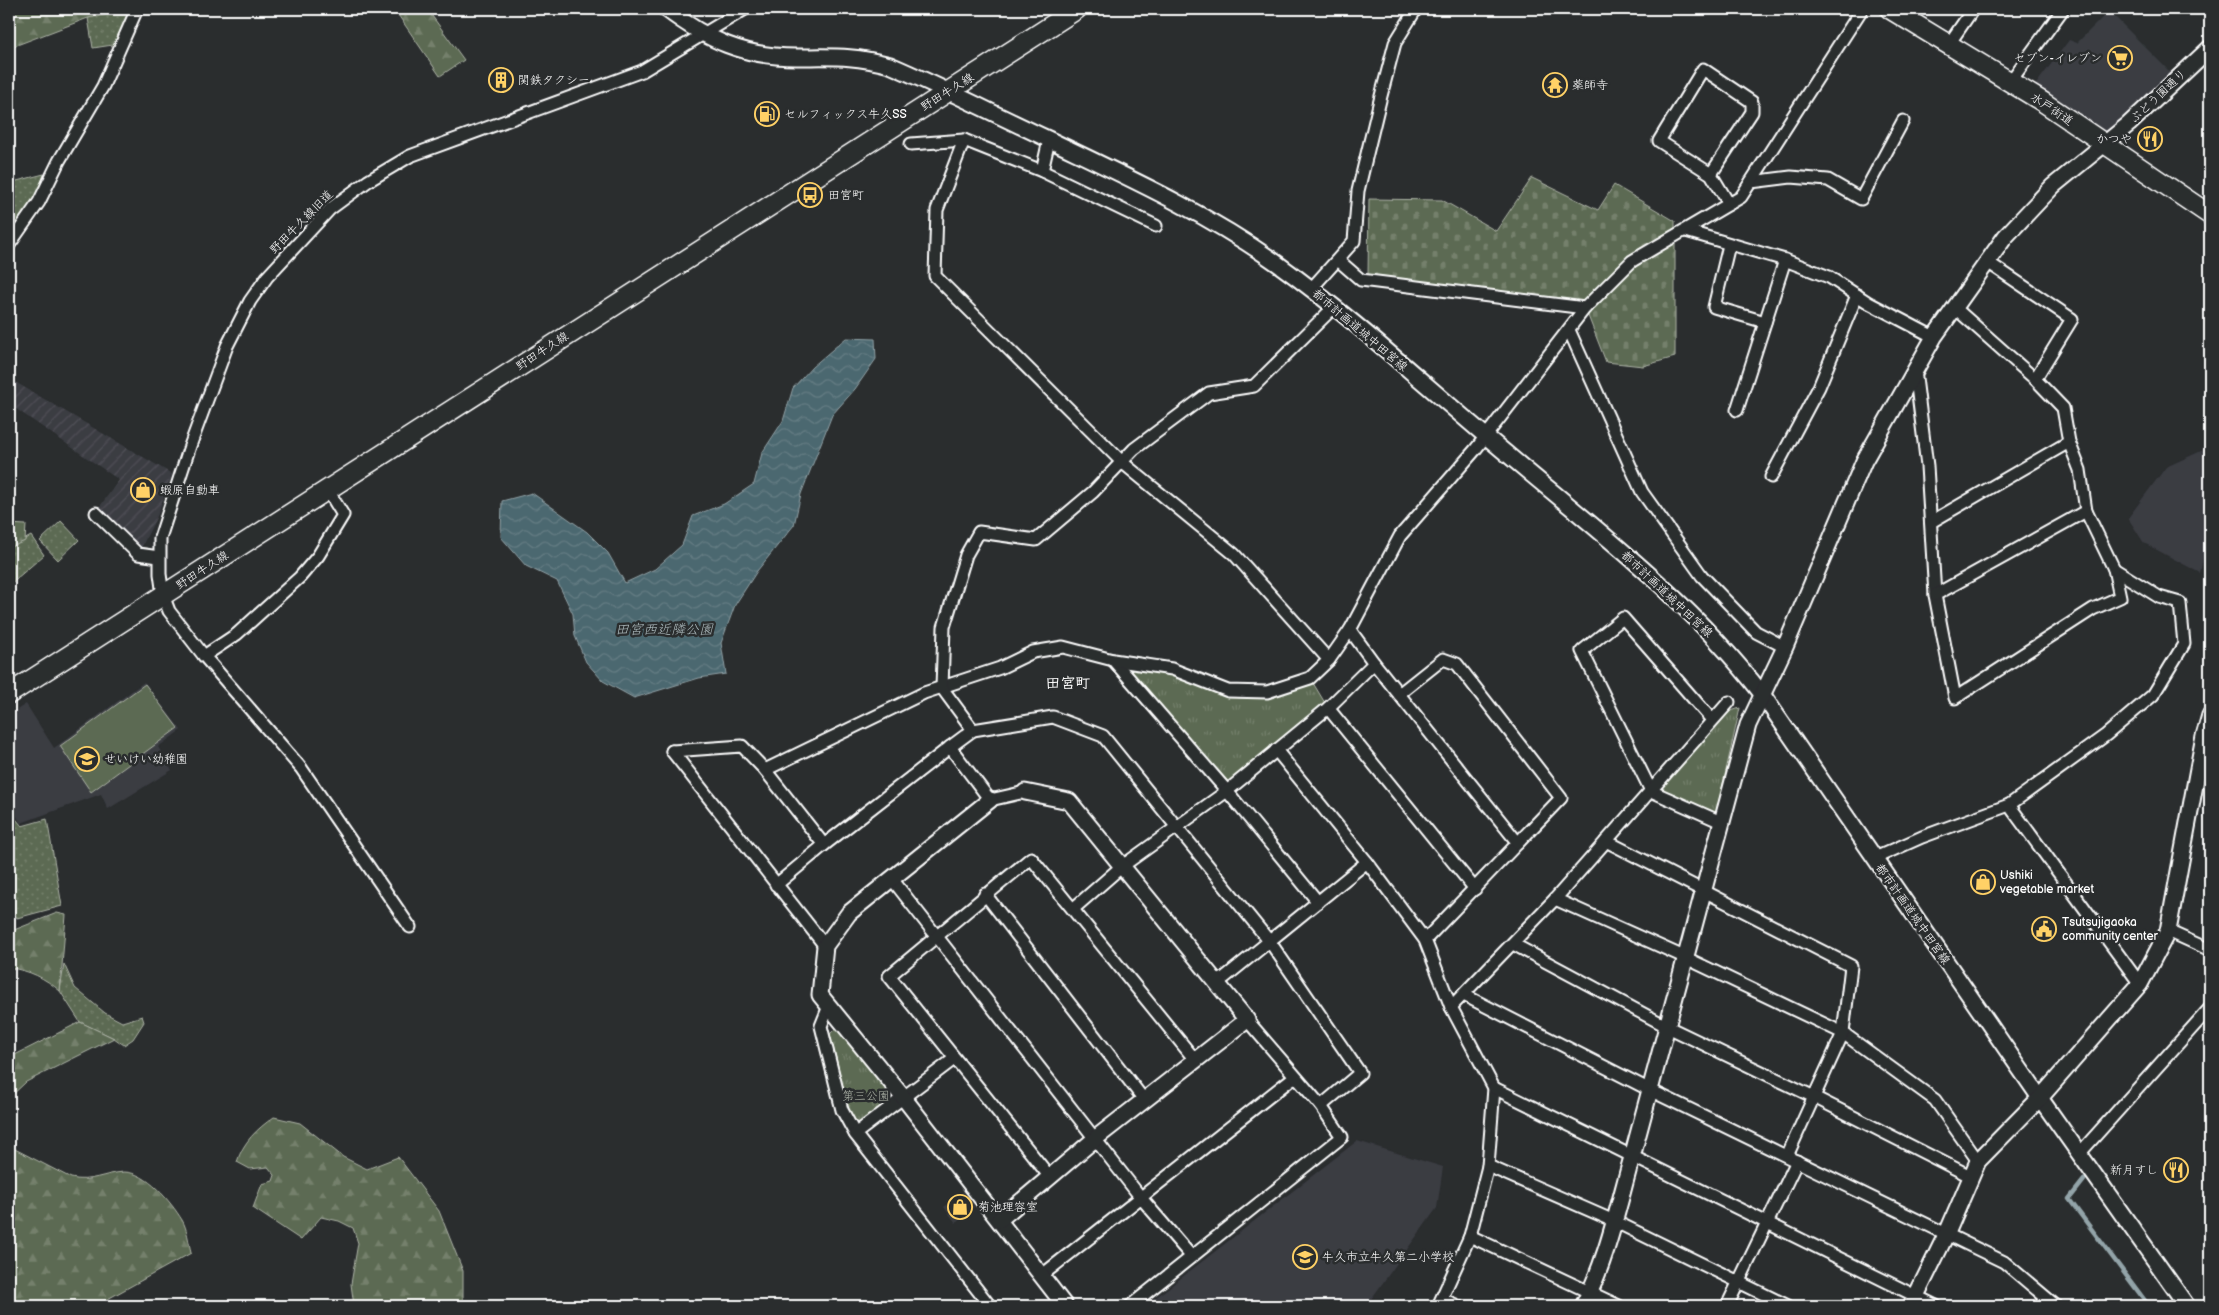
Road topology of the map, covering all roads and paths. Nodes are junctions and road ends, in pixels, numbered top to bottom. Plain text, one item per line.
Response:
1 (137, 9) edge
2 (666, 9) edge
3 (745, 9) edge
4 (1077, 9) edge
5 (1416, 9) edge
6 (1862, 9) edge
7 (1973, 9) edge
8 (2063, 9) edge
9 (1902, 12) edge
10 (704, 36) junction
11 (1949, 44) junction
12 (2210, 48) edge
13 (2010, 82) junction
14 (947, 92) junction
15 (1903, 121) dead end
16 (964, 140) junction
17 (1049, 140) junction
18 (911, 144) dead end
19 (2105, 144) junction
20 (1042, 171) junction
21 (1711, 174) junction
22 (1751, 182) junction
23 (1729, 204) junction
24 (2210, 214) edge
25 (1156, 226) dead end
26 (1686, 231) junction
27 (9, 245) edge
28 (1729, 245) junction
29 (1338, 260) junction
30 (1784, 260) junction
31 (1986, 261) junction
32 (1311, 289) junction
33 (1856, 295) junction
34 (1334, 307) junction
35 (1954, 307) junction
36 (1585, 308) junction
37 (1764, 322) junction
38 (1569, 330) junction
39 (1934, 337) junction
40 (1915, 370) junction
41 (2035, 379) junction
42 (1737, 410) dead end
43 (1485, 436) junction
44 (2069, 442) junction
45 (1123, 463) junction
46 (1771, 477) dead end
47 (327, 489) junction
48 (2086, 511) junction
49 (96, 513) dead end
50 (1931, 522) junction
51 (159, 557) junction
52 (2114, 570) junction
53 (163, 595) junction
54 (1936, 595) junction
55 (1350, 630) junction
56 (1785, 647) junction
57 (204, 656) junction
58 (1113, 660) junction
59 (1329, 660) junction
60 (1374, 663) junction
61 (942, 688) junction
62 (9, 694) edge
63 (1399, 694) junction
64 (1762, 694) junction
65 (1729, 702) dead end
66 (1328, 708) junction
67 (2210, 715) edge
68 (1712, 720) junction
69 (973, 730) junction
70 (2207, 737) edge
71 (950, 747) junction
72 (1276, 750) junction
73 (765, 770) junction
74 (1227, 790) junction
75 (1025, 792) joint
76 (1651, 792) junction
77 (990, 800) junction
78 (2009, 805) junction
79 (1721, 822) junction
80 (1177, 825) junction
81 (1606, 841) junction
82 (1518, 843) junction
83 (824, 845) junction
84 (1874, 858) junction
85 (1367, 862) junction
86 (1122, 867) junction
87 (892, 879) junction
88 (776, 885) junction
89 (1475, 889) junction
90 (1704, 891) junction
91 (985, 894) junction
92 (1555, 899) junction
93 (1318, 902) junction
94 (1073, 909) junction
95 (410, 926) dead end
96 (2168, 931) junction
97 (936, 935) junction
98 (1425, 940) junction
99 (1270, 942) junction
100 (1513, 944) junction
101 (825, 946) junction
102 (2210, 950) edge
103 (1684, 957) junction
104 (1218, 982) junction
105 (2140, 984) junction
106 (1464, 995) junction
107 (829, 1006) junction
108 (1451, 1007) junction
109 (2210, 1008) edge
110 (1247, 1020) junction
111 (1668, 1027) junction
112 (1843, 1033) junction
113 (954, 1059) junction
114 (1196, 1062) junction
115 (1294, 1077) junction
116 (1494, 1088) junction
117 (1650, 1090) junction
118 (904, 1097) junction
119 (1814, 1097) junction
120 (2040, 1098) junction
121 (1145, 1101) junction
122 (1321, 1106) junction
123 (855, 1134) junction
124 (1096, 1138) junction
125 (2079, 1154) junction
126 (1632, 1157) junction
127 (1792, 1159) junction
128 (1978, 1161) junction
129 (1488, 1166) junction
130 (1970, 1176) junction
131 (1050, 1177) junction
132 (1142, 1198) junction
133 (998, 1220) junction
134 (1614, 1222) junction
135 (1766, 1224) junction
136 (1947, 1233) junction
137 (1470, 1236) junction
138 (1191, 1256) junction
139 (1041, 1276) junction
140 (1739, 1282) junction
141 (1590, 1292) junction
142 (1440, 1302) edge
143 (1913, 1302) edge
144 (1058, 1304) edge
145 (990, 1306) edge
146 (1130, 1306) edge
147 (1458, 1306) edge
148 (1583, 1306) edge
149 (1620, 1306) edge
150 (1727, 1306) edge
151 (1788, 1306) edge
152 (1936, 1306) edge
153 (2056, 1306) edge
154 (2187, 1306) edge

1 - 27 street
2 - 10 street, 都市計画道城中田宮線
3 - 10 street, 野田牛久線旧道
4 - 14 main road, 野田牛久線
5 - 29 street
6 - 22 street
7 - 11 street
8 - 13 street
9 - 11 main road, 水戸街道
10 - 14 street, 都市計画道城中田宮線
10 - 51 street, 野田牛久線旧道
11 - 13 main road, 水戸街道
12 - 19 street, ぶどう園通り
13 - 19 main road, 水戸街道
14 - 17 street, 都市計画道城中田宮線
14 - 47 main road, 野田牛久線
15 - 22 street
16 - 18 street
16 - 20 street
16 - 45 street
17 - 20 street
17 - 32 street, 都市計画道城中田宮線
19 - 24 main road, 水戸街道
19 - 31 street, ぶどう園通り
20 - 25 street
21 - 21 street
21 - 23 street
22 - 23 street
23 - 26 street
26 - 28 street
26 - 36 street
28 - 30 street
28 - 37 street
29 - 32 street
29 - 36 street
30 - 33 street
30 - 37 street
31 - 35 street, ぶどう園通り
31 - 41 street
32 - 34 street, 都市計画道城中田宮線
33 - 39 street
33 - 46 street
34 - 43 street, 都市計画道城中田宮線
34 - 45 street
35 - 39 street, ぶどう園通り
35 - 41 street
36 - 38 street
37 - 42 street
38 - 43 street
38 - 56 street
39 - 40 street, ぶどう園通り
40 - 50 street
40 - 56 street, ぶどう園通り
41 - 44 street
43 - 55 street
43 - 64 street, 都市計画道城中田宮線
44 - 48 street
44 - 50 street
45 - 59 street
45 - 61 street
47 - 53 main road, 野田牛久線
47 - 57 street
48 - 52 street
48 - 54 street
49 - 51 street
50 - 54 street
51 - 53 street, 野田牛久線旧道
52 - 54 street
52 - 78 street
53 - 57 street
53 - 62 main road, 野田牛久線
55 - 59 street
55 - 60 street
56 - 64 street, ぶどう園通り
57 - 95 street
58 - 59 street
58 - 61 street
58 - 74 street
60 - 63 street
60 - 66 street
61 - 69 street
61 - 73 street
63 - 82 street
63 - 82 street
64 - 79 street, ぶどう園通り
64 - 84 street, 都市計画道城中田宮線
65 - 68 street
66 - 72 street
66 - 89 street
67 - 70 street
68 - 76 street
68 - 76 street
69 - 71 street
69 - 80 street
70 - 96 street
71 - 77 street
71 - 83 street
72 - 74 street
72 - 85 street
73 - 83 street
73 - 88 street
74 - 80 street
74 - 93 street
75 - 77 street
75 - 86 street
76 - 79 street
76 - 81 street
77 - 87 street
78 - 84 street
78 - 105 street
79 - 90 street, ぶどう園通り
80 - 86 street
80 - 99 street
81 - 90 street
81 - 92 street
82 - 89 street
83 - 88 street
84 - 120 street, 都市計画道城中田宮線
85 - 93 street
85 - 98 street
86 - 94 street
86 - 104 street
87 - 97 street
87 - 101 street
88 - 101 street
89 - 98 street
90 - 103 street, ぶどう園通り
90 - 112 street
91 - 94 street
91 - 97 street
91 - 121 street
92 - 100 street
92 - 103 street
93 - 99 street
94 - 114 street
96 - 102 street
96 - 105 street
97 - 113 street
97 - 124 street
98 - 108 street
99 - 104 street
99 - 122 street
100 - 106 street
100 - 111 street
101 - 107 street
103 - 111 street, ぶどう園通り
103 - 112 street
104 - 110 street
105 - 120 street
106 - 108 street
106 - 117 street
107 - 118 street
107 - 123 street
108 - 116 street
109 - 125 street
110 - 114 street
110 - 115 street
111 - 117 street, ぶどう園通り
111 - 119 street
112 - 119 street
112 - 128 street
113 - 118 street
113 - 131 street
114 - 121 street
115 - 122 street
115 - 132 street
116 - 126 street
116 - 129 street
117 - 126 street, ぶどう園通り
117 - 127 street
118 - 123 street
118 - 133 street
119 - 127 street
119 - 130 street
120 - 125 street, 都市計画道城中田宮線
120 - 128 street
121 - 124 street
122 - 138 street
123 - 145 street
124 - 131 street
124 - 132 street
125 - 154 street, 都市計画道城中田宮線
126 - 134 street, ぶどう園通り
126 - 135 street
127 - 135 street
127 - 136 street
128 - 130 street
129 - 134 street
129 - 137 street
130 - 136 street
131 - 133 street
132 - 138 street
132 - 139 street
133 - 139 street
134 - 140 street
134 - 141 street, ぶどう園通り
135 - 140 street
135 - 143 street
136 - 143 street
136 - 153 street
137 - 141 street
137 - 142 street
138 - 146 street
139 - 144 street
140 - 150 street
140 - 151 street
141 - 148 street, ぶどう園通り
141 - 149 street
142 - 147 street
143 - 152 street

